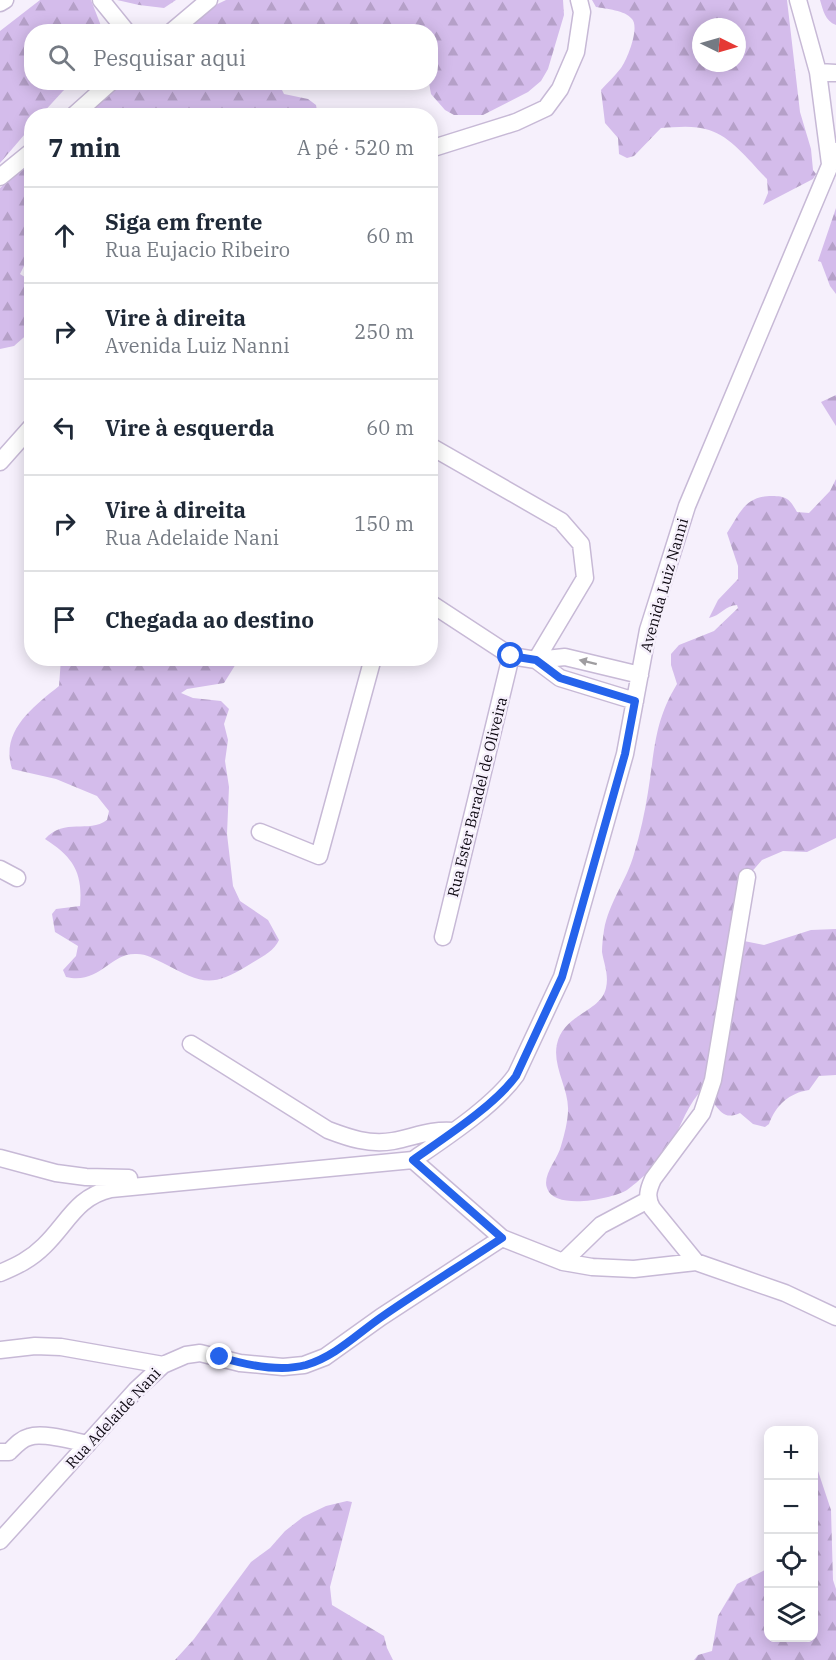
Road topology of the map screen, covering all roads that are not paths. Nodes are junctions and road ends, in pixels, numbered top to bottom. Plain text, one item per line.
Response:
1 (4, 0) edge
2 (101, 0) edge
3 (208, 0) edge
4 (579, 0) edge
5 (798, 0) edge
6 (0, 3) edge
7 (120, 24) edge
8 (180, 24) edge
9 (818, 72) junction
10 (836, 73) edge
11 (102, 90) edge
12 (829, 105) edge
13 (82, 108) edge
14 (438, 147) edge
15 (24, 158) edge
16 (833, 158) edge
17 (0, 177) edge
18 (24, 435) edge
19 (438, 451) edge
20 (0, 462) edge
21 (438, 608) edge
22 (511, 656) junction
23 (536, 660) junction
24 (371, 666) edge
25 (640, 675) junction
26 (635, 701) junction
27 (260, 832) dead end
28 (0, 869) edge
29 (17, 878) dead end
30 (747, 878) dead end
31 (443, 938) dead end
32 (190, 1044) dead end
33 (454, 1131) junction
34 (0, 1158) edge
35 (413, 1160) junction
36 (158, 1184) junction
37 (648, 1200) junction
38 (502, 1238) junction
39 (563, 1262) junction
40 (696, 1262) junction
41 (0, 1273) edge
42 (836, 1317) edge
43 (0, 1350) edge
44 (163, 1365) junction
45 (88, 1444) junction
46 (0, 1452) edge
47 (0, 1541) edge

1 - 6 street
2 - 7 street
3 - 8 street
4 - 14 street
5 - 9 street
9 - 10 street
9 - 12 street
11 - 13 street
12 - 16 street
15 - 17 street
16 - 25 street, Avenida Luiz Nanni
18 - 20 street
19 - 23 street
21 - 22 street
22 - 23 street
22 - 31 street, Rua Ester Baradel de Oliveira
25 -> 23 street
23 - 26 street
24 - 27 street
25 - 26 street, Avenida Luiz Nanni
26 - 33 street, Avenida Luiz Nanni
28 - 29 street
30 - 37 street
32 - 33 street
33 - 35 street, Avenida Luiz Nanni
34 - 36 street
35 - 36 street
35 - 38 street
36 - 41 street
37 - 39 street
37 - 40 street
38 - 39 street
38 - 44 street, Rua Adelaide Nani
39 - 40 street
40 - 42 street
43 - 44 street
44 - 45 street, Rua Adelaide Nani
45 - 46 street
45 - 47 street, Rua Adelaide Nani

